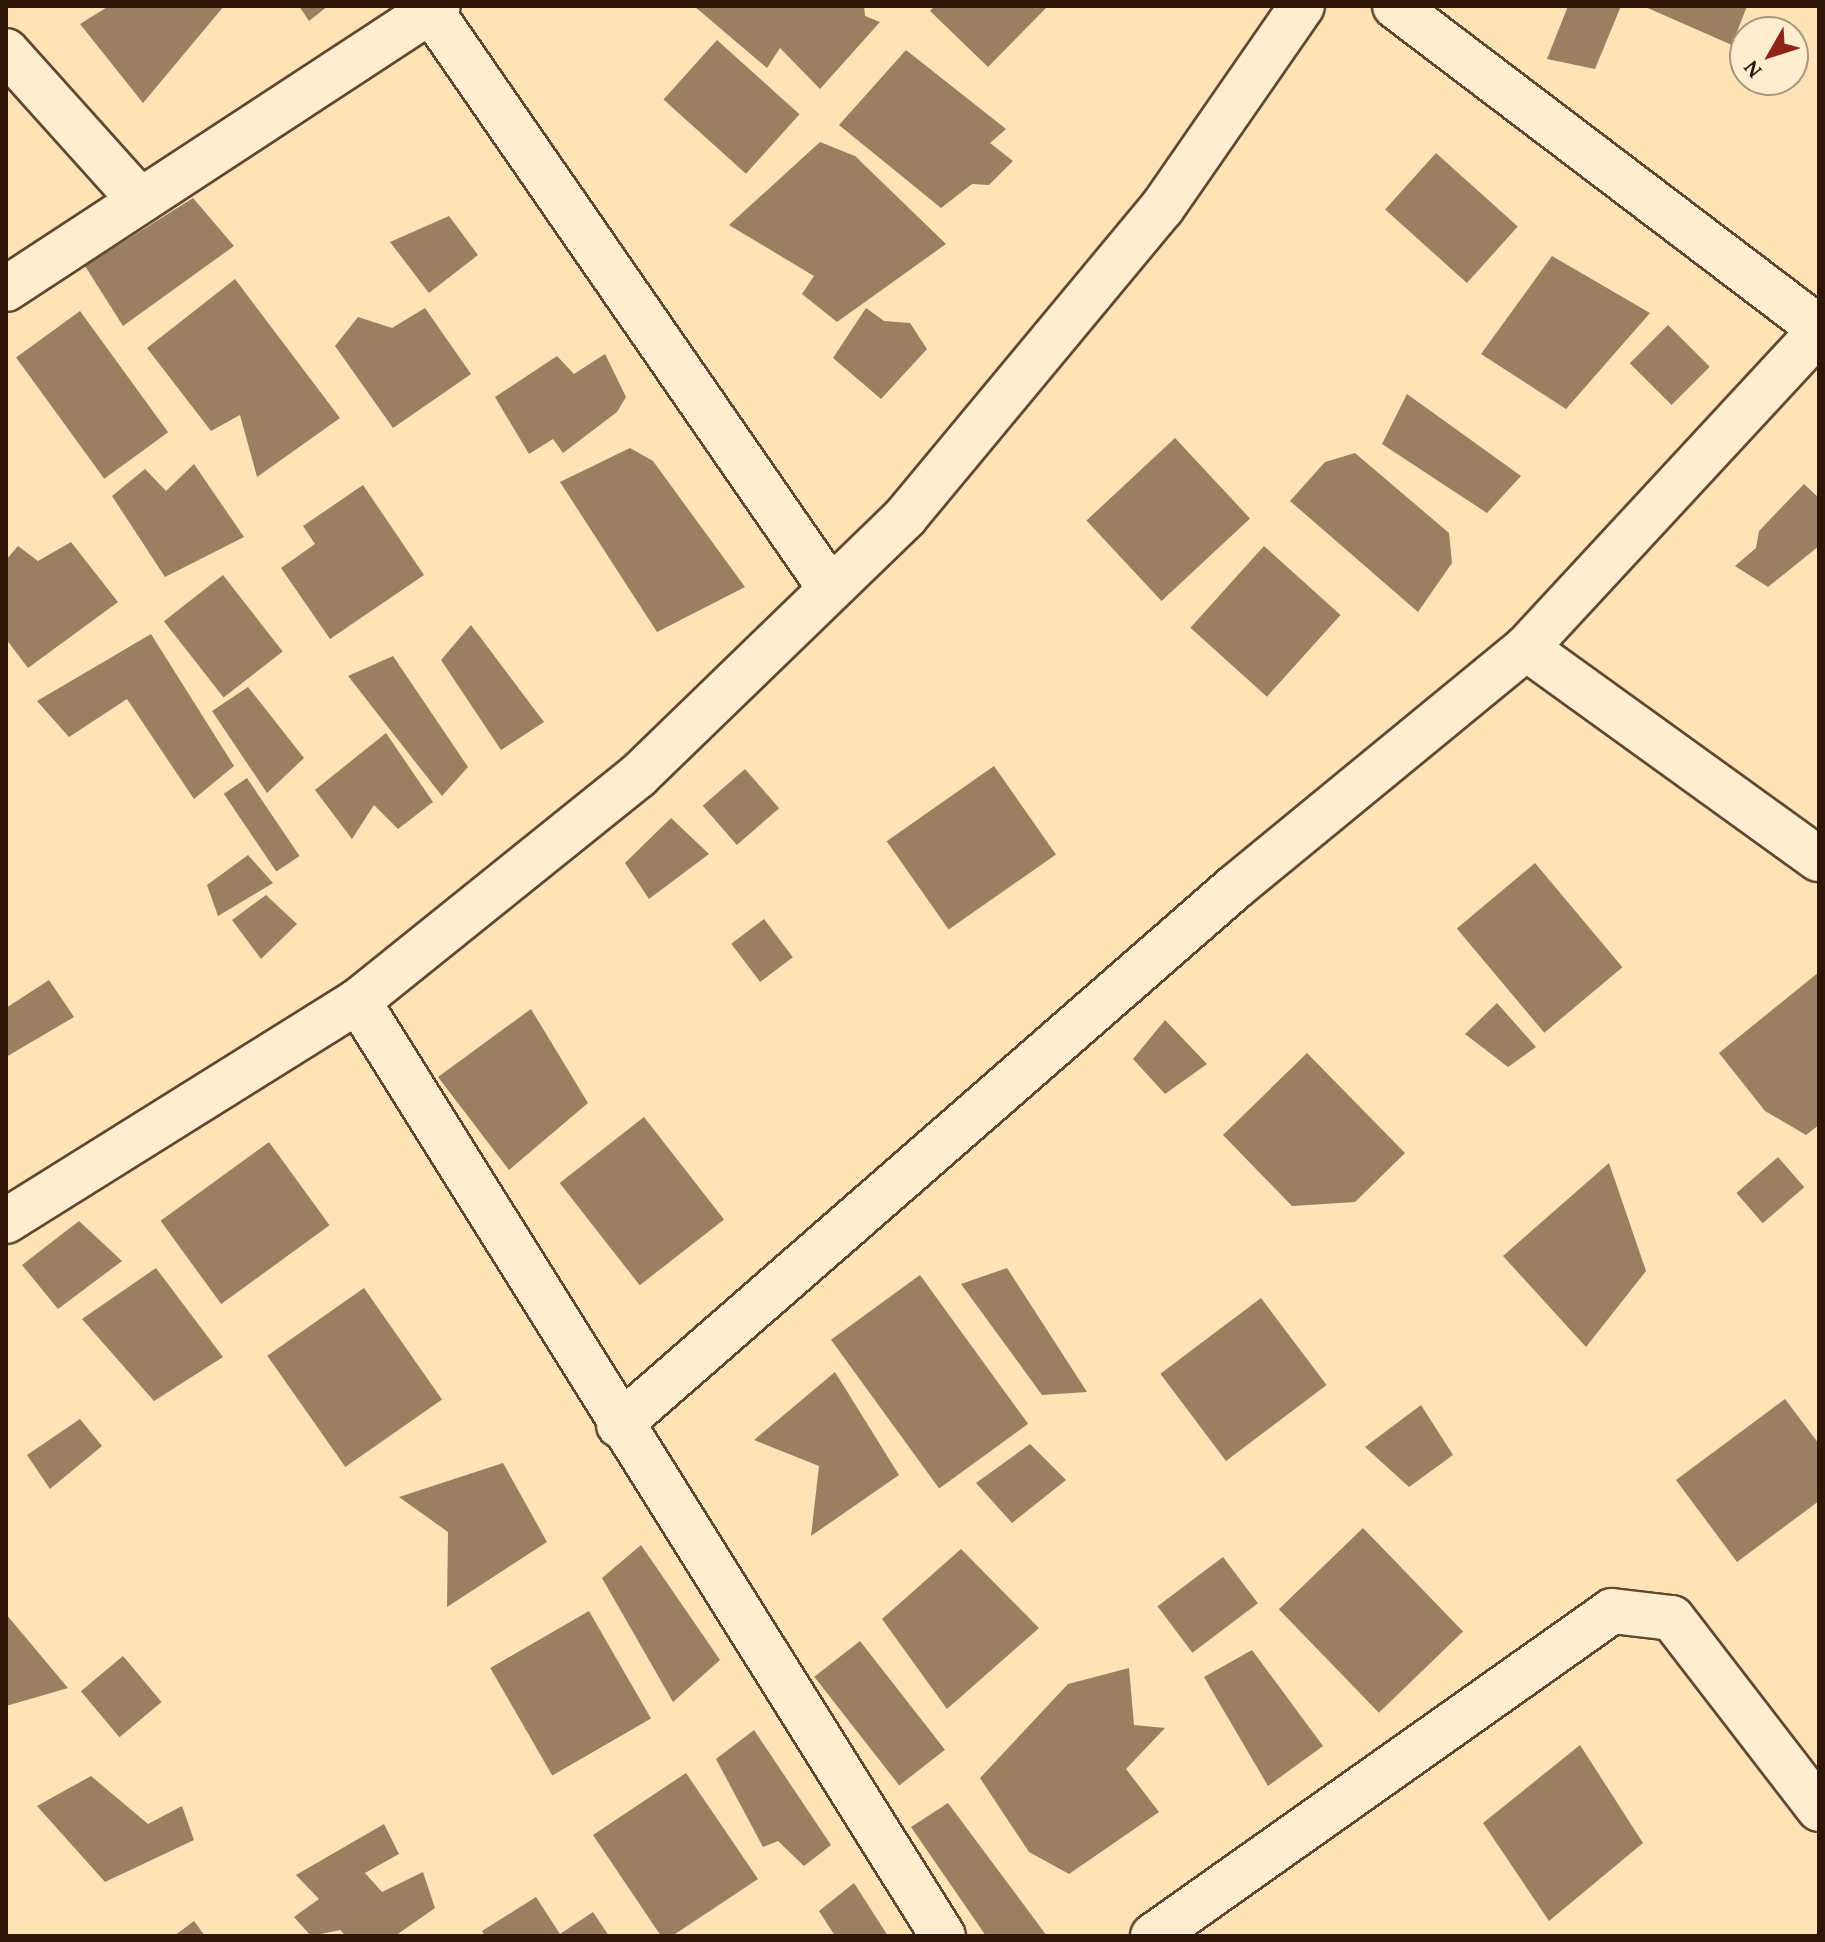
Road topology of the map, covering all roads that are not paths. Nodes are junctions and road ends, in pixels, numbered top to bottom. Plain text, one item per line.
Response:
1 (1302, 6) edge
2 (1395, 6) edge
3 (434, 8) edge
4 (6, 51) edge
5 (139, 199) junction
6 (6, 289) edge
7 (1819, 330) edge
8 (830, 588) junction
9 (1526, 648) junction
10 (1819, 859) edge
11 (358, 1001) junction
12 (6, 1221) edge
13 (619, 1425) junction
14 (1819, 1809) edge
15 (943, 1936) edge
16 (1153, 1936) edge

1 - 8 street
2 - 7 street
3 - 5 street
3 - 8 street
4 - 5 street
5 - 6 street
7 - 9 street
8 - 11 street
9 - 10 street
9 - 13 street
11 - 12 street
11 - 13 street
13 - 15 street
14 - 16 street

